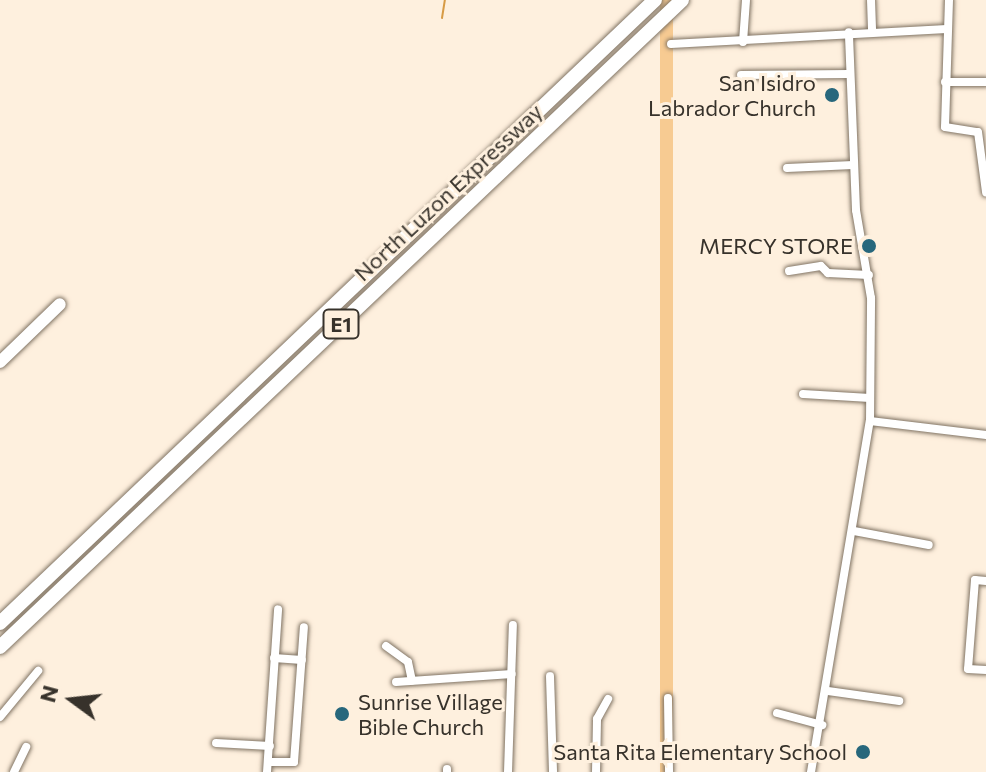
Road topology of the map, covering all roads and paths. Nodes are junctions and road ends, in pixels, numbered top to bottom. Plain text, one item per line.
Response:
1 (655, 0) edge
2 (682, 0) edge
3 (746, 0) edge
4 (871, 0) edge
5 (949, 0) edge
6 (947, 29) junction
7 (872, 31) junction
8 (849, 32) junction
9 (743, 42) junction
10 (671, 44) dead end
11 (849, 74) junction
12 (741, 75) dead end
13 (945, 82) junction
14 (986, 82) edge
15 (853, 165) junction
16 (787, 168) dead end
17 (986, 192) edge
18 (789, 271) dead end
19 (869, 275) junction
20 (60, 304) dead end
21 (0, 362) edge
22 (803, 394) dead end
23 (870, 398) junction
24 (870, 421) junction
25 (986, 435) edge
26 (854, 531) junction
27 (929, 545) dead end
28 (986, 581) edge
29 (278, 609) dead end
30 (0, 623) edge
31 (513, 625) dead end
32 (304, 627) dead end
33 (386, 646) dead end
34 (0, 647) edge
35 (274, 658) junction
36 (302, 660) junction
37 (986, 670) edge
38 (38, 671) dead end
39 (512, 674) junction
40 (550, 676) dead end
41 (412, 681) junction
42 (396, 682) dead end
43 (828, 691) junction
44 (668, 698) dead end
45 (608, 699) dead end
46 (899, 701) dead end
47 (777, 713) dead end
48 (0, 717) edge
49 (822, 725) junction
50 (216, 743) dead end
51 (270, 746) junction
52 (26, 747) dead end
53 (269, 762) junction
54 (14, 772) edge
55 (267, 772) edge
56 (508, 772) edge
57 (553, 772) edge
58 (596, 772) edge
59 (669, 772) edge
60 (811, 772) edge

1 - 30 highway, North Luzon Expressway / E1
2 - 34 highway, North Luzon Expressway / E1
3 - 9 street
4 - 7 street
5 - 6 street
6 - 7 street
6 - 13 street
7 - 8 street
8 - 9 street
8 - 11 street
9 - 10 street
11 - 12 street
11 - 15 street
13 - 14 street
13 - 17 street
15 - 16 street
15 - 19 street
18 - 19 street
19 - 23 street
20 - 21 main road
22 - 23 street
23 - 24 street
24 - 25 street
24 - 26 street
26 - 27 street
26 - 43 street
28 - 37 street
29 - 35 street
31 - 39 street
32 - 36 street
33 - 41 street
35 - 36 street
35 - 51 street
36 - 53 street
38 - 48 street
39 - 41 street
39 - 56 street
40 - 57 street
41 - 42 street
43 - 46 street
43 - 49 street
44 - 59 street
45 - 58 street
47 - 49 street
49 - 60 street
50 - 51 street
51 - 53 street
52 - 54 street
53 - 55 street

